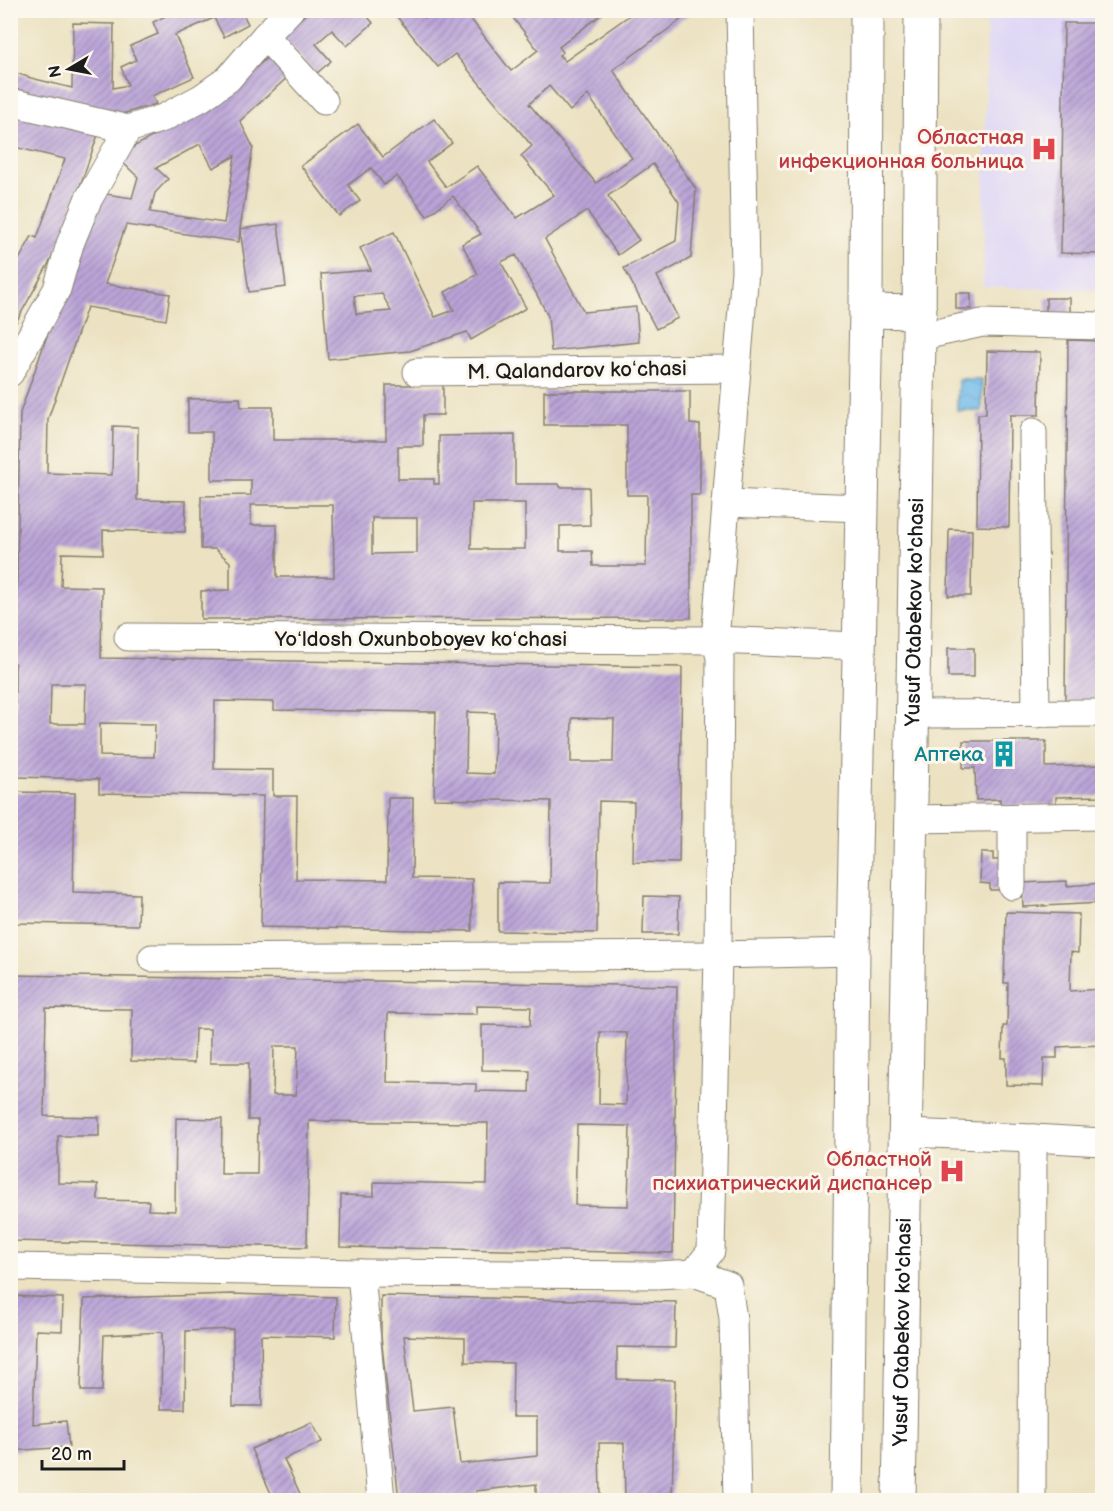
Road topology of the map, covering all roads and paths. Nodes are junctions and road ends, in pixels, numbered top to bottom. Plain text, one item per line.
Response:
1 (290, 10) edge
2 (867, 10) edge
3 (921, 10) edge
4 (740, 23) edge
5 (265, 36) junction
6 (324, 101) dead end
7 (10, 102) edge
8 (128, 129) junction
9 (866, 311) junction
10 (920, 325) junction
11 (1102, 326) edge
12 (736, 369) junction
13 (417, 372) dead end
14 (10, 374) edge
15 (1034, 432) dead end
16 (726, 503) junction
17 (862, 508) junction
18 (128, 637) dead end
19 (715, 640) junction
20 (859, 646) junction
21 (1102, 713) edge
22 (914, 714) junction
23 (1036, 714) junction
24 (1102, 816) edge
25 (1012, 818) junction
26 (912, 819) junction
27 (1012, 886) dead end
28 (853, 952) junction
29 (718, 955) junction
30 (152, 958) dead end
31 (906, 1133) junction
32 (1033, 1138) junction
33 (1102, 1142) edge
34 (10, 1267) edge
35 (694, 1272) junction
36 (361, 1274) junction
37 (381, 1500) edge
38 (737, 1500) edge
39 (847, 1500) edge
40 (899, 1500) edge
41 (1032, 1500) edge

1 - 5 street
2 - 9 main road
3 - 10 main road, Yusuf Otabekov ko'chasi
4 - 12 street
5 - 6 street
5 - 8 street
7 - 8 street
8 - 14 street
9 - 10 main road
9 - 17 main road
10 - 11 street
10 - 22 main road, Yusuf Otabekov ko'chasi
12 - 13 street, M. Qalandarov koʻchasi
12 - 16 street
15 - 23 street
16 - 17 street
16 - 19 street
17 - 20 main road
18 - 19 street, Yoʻldosh Oxunboboyev koʻchasi
19 - 20 street, Yoʻldosh Oxunboboyev koʻchasi
19 - 29 street
20 - 28 main road
21 - 23 street
22 - 23 street
22 - 26 main road, Yusuf Otabekov ko'chasi
24 - 25 street
25 - 26 street
25 - 27 street
26 - 31 main road, Yusuf Otabekov ko'chasi
28 - 29 street
28 - 39 main road
29 - 30 street
29 - 35 street
31 - 32 street
31 - 40 main road, Yusuf Otabekov ko'chasi
32 - 33 street
32 - 41 street
34 - 36 street
35 - 36 street
35 - 38 street
36 - 37 street

